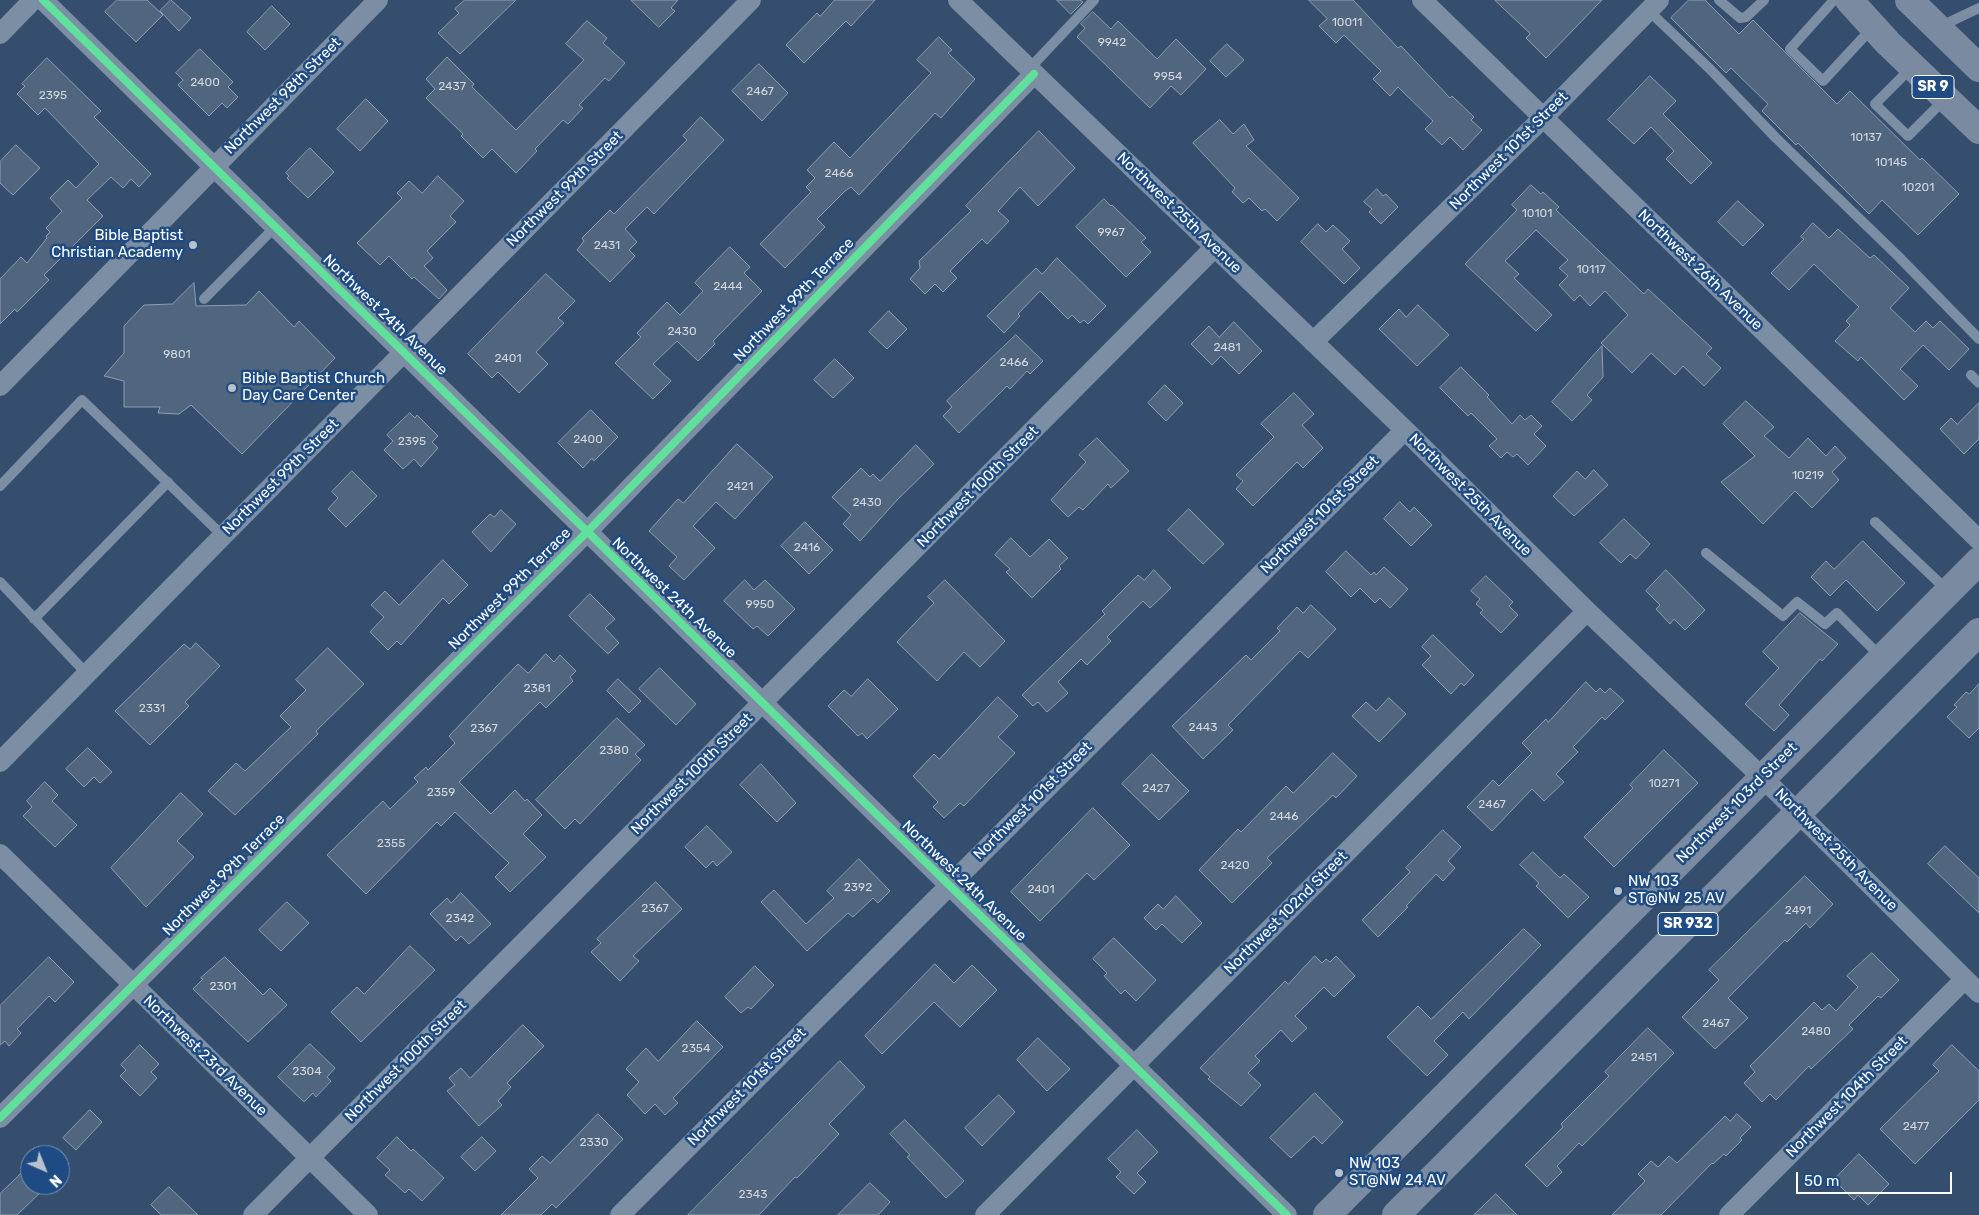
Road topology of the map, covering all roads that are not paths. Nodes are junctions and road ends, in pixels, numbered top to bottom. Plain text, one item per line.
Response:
1 (33, 0) edge
2 (43, 0) edge
3 (378, 0) edge
4 (751, 0) edge
5 (958, 0) edge
6 (1094, 0) edge
7 (1422, 0) edge
8 (1719, 0) edge
9 (1764, 0) edge
10 (1834, 0) edge
11 (1849, 0) edge
12 (1909, 0) edge
13 (1654, 6) edge
14 (1979, 8) edge
15 (1873, 26) junction
16 (1937, 27) junction
17 (0, 34) edge
18 (1913, 66) junction
19 (1979, 68) edge
20 (1032, 71) junction
21 (1946, 98) junction
22 (1543, 118) junction
23 (1979, 130) edge
24 (214, 167) junction
25 (275, 227) junction
26 (1215, 248) junction
27 (204, 299) dead end
28 (1979, 338) edge
29 (1313, 342) junction
30 (403, 353) junction
31 (1971, 375) dead end
32 (1979, 383) edge
33 (0, 386) edge
34 (1405, 430) junction
35 (168, 482) junction
36 (0, 486) edge
37 (1875, 522) dead end
38 (587, 532) junction
39 (223, 536) junction
40 (1979, 540) edge
41 (1706, 553) dead end
42 (1979, 561) edge
43 (0, 582) edge
44 (1948, 592) junction
45 (1587, 611) junction
46 (34, 619) junction
47 (1979, 632) edge
48 (1882, 658) junction
49 (87, 674) junction
50 (763, 704) junction
51 (0, 762) edge
52 (1763, 778) junction
53 (1798, 814) junction
54 (0, 854) edge
55 (948, 885) junction
56 (133, 985) junction
57 (1972, 986) edge
58 (1133, 1066) junction
59 (0, 1118) edge
60 (310, 1157) junction
61 (252, 1215) edge
62 (368, 1215) edge
63 (620, 1215) edge
64 (985, 1215) edge
65 (1287, 1215) edge
66 (1326, 1215) edge
67 (1396, 1215) edge
68 (1729, 1215) edge

1 - 17 street
2 - 24 street, Northwest 24th Avenue
3 - 24 street, Northwest 98th Street
4 - 30 street, Northwest 99th Street
5 - 20 street, Northwest 25th Avenue
6 - 20 lane
7 - 22 street, Northwest 26th Avenue
8 - 9 lane
10 - 15 lane
11 - 15 main road, SR 9
12 - 16 main road
13 - 22 street, Northwest 101st Street
13 - 28 lane
14 - 16 lane
15 - 18 main road, SR 9
16 - 19 main road
18 - 21 main road, SR 9
18 - 21 lane
20 - 26 street, Northwest 25th Avenue
20 - 38 street, Northwest 99th Terrace
21 - 23 main road, SR 9
22 - 29 street, Northwest 101st Street
22 - 40 street, Northwest 26th Avenue
24 - 25 street, Northwest 24th Avenue
24 - 33 street, Northwest 98th Street
25 - 27 lane
25 - 30 street, Northwest 24th Avenue
26 - 29 street, Northwest 25th Avenue
26 - 50 street, Northwest 100th Street
29 - 34 street, Northwest 25th Avenue
30 - 38 street, Northwest 24th Avenue
30 - 39 street, Northwest 99th Street
31 - 32 lane
34 - 45 street, Northwest 25th Avenue
34 - 55 street, Northwest 101st Street
35 - 36 lane
35 - 39 lane
35 - 46 lane
37 - 44 lane
38 - 50 street, Northwest 24th Avenue
38 - 56 street, Northwest 99th Terrace
39 - 49 street, Northwest 99th Street
41 - 48 lane
42 - 44 main road, Northwest 103rd Street / SR 932
43 - 46 lane
44 - 48 main road, Northwest 103rd Street / SR 932
45 - 52 street, Northwest 25th Avenue
45 - 58 street, Northwest 102nd Street
46 - 49 lane
47 - 53 main road, SR 932
48 - 52 main road, Northwest 103rd Street / SR 932
49 - 51 street, Northwest 99th Street
50 - 55 street, Northwest 24th Avenue
50 - 60 street, Northwest 100th Street
52 - 53 street, Northwest 25th Avenue
52 - 66 main road, Northwest 103rd Street / SR 932
53 - 57 street, Northwest 25th Avenue
53 - 67 main road, SR 932
54 - 56 street, Northwest 23rd Avenue
55 - 58 street, Northwest 24th Avenue
55 - 63 street, Northwest 101st Street
56 - 59 street, Northwest 99th Terrace
56 - 60 street, Northwest 23rd Avenue
57 - 68 street, Northwest 104th Street
58 - 64 street, Northwest 102nd Street
58 - 65 street, Northwest 24th Avenue
60 - 61 street, Northwest 100th Street
60 - 62 street, Northwest 23rd Avenue

